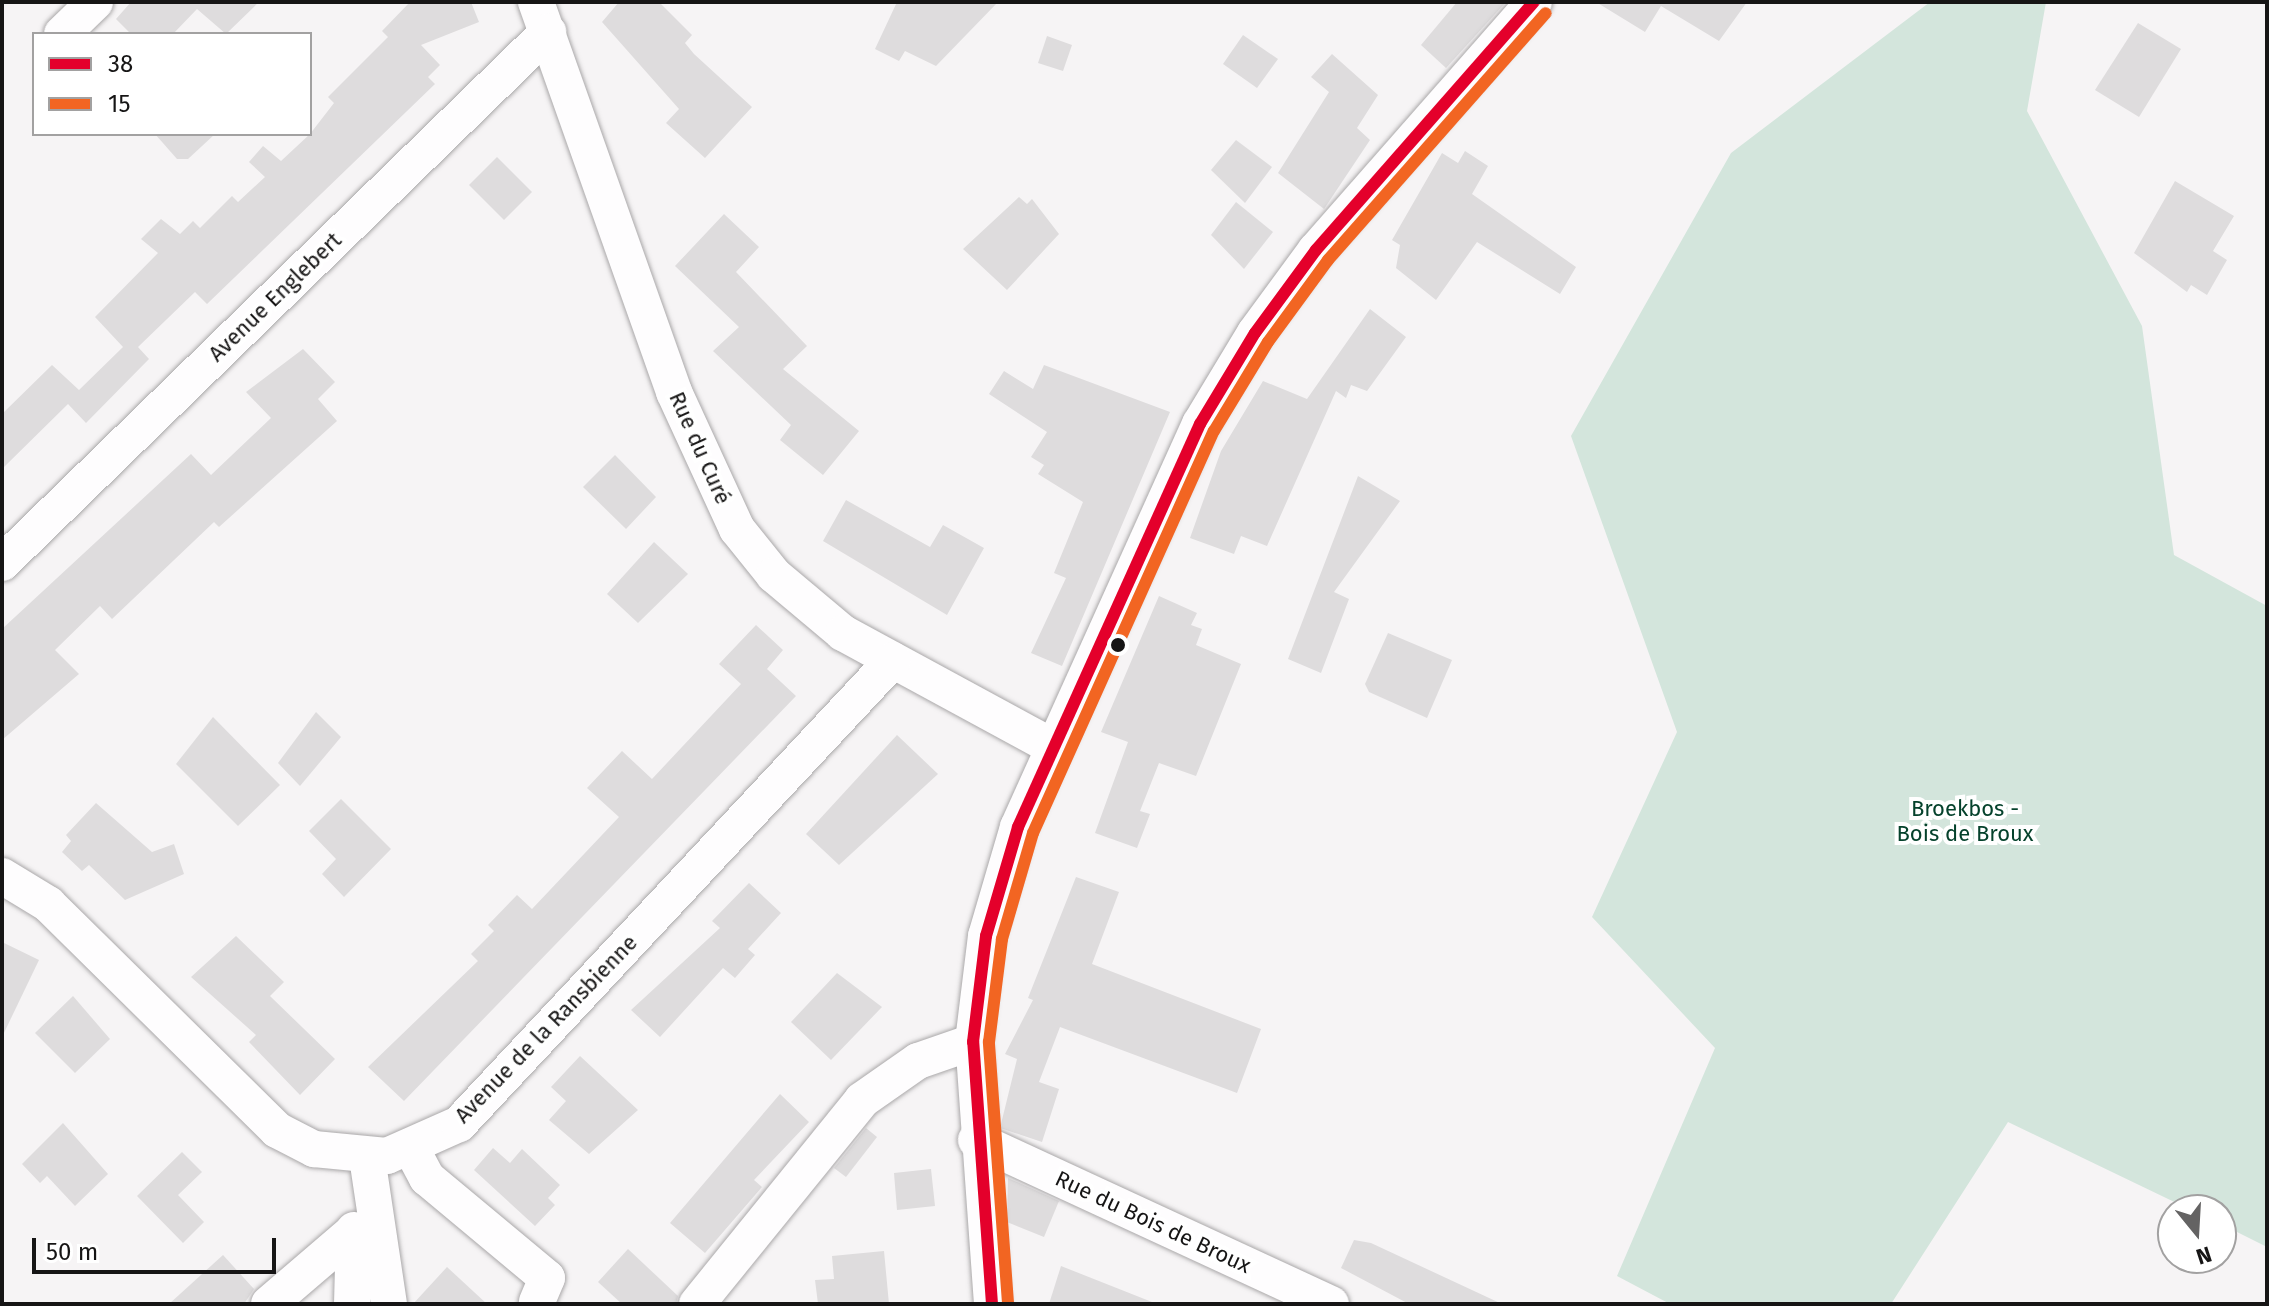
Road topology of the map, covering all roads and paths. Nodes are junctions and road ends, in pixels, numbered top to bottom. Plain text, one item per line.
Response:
1 (95, 2) edge
2 (1534, 2) edge
3 (541, 10) edge
4 (64, 32) edge
5 (2, 563) edge
6 (893, 660) junction
7 (1051, 746) junction
8 (2, 876) edge
9 (973, 1042) junction
10 (976, 1140) junction
11 (411, 1148) junction
12 (367, 1157) junction
13 (361, 1220) junction
14 (548, 1285) dead end
15 (269, 1304) edge
16 (352, 1304) edge
17 (389, 1304) edge
18 (697, 1304) edge
19 (992, 1304) edge
20 (1331, 1304) edge

1 - 4 street
2 - 7 street
3 - 5 street, Avenue Englebert
3 - 6 street, Rue du Curé
6 - 7 street, Rue du Curé
6 - 11 street, Avenue de la Ransbienne
7 - 9 street
8 - 12 street, Avenue de la Ransbienne
9 - 10 street
9 - 18 street
10 - 19 street
10 - 20 street, Rue du Bois de Broux
11 - 12 street, Avenue de la Ransbienne
11 - 14 street
12 - 13 street
13 - 15 street
13 - 16 street
13 - 17 street

